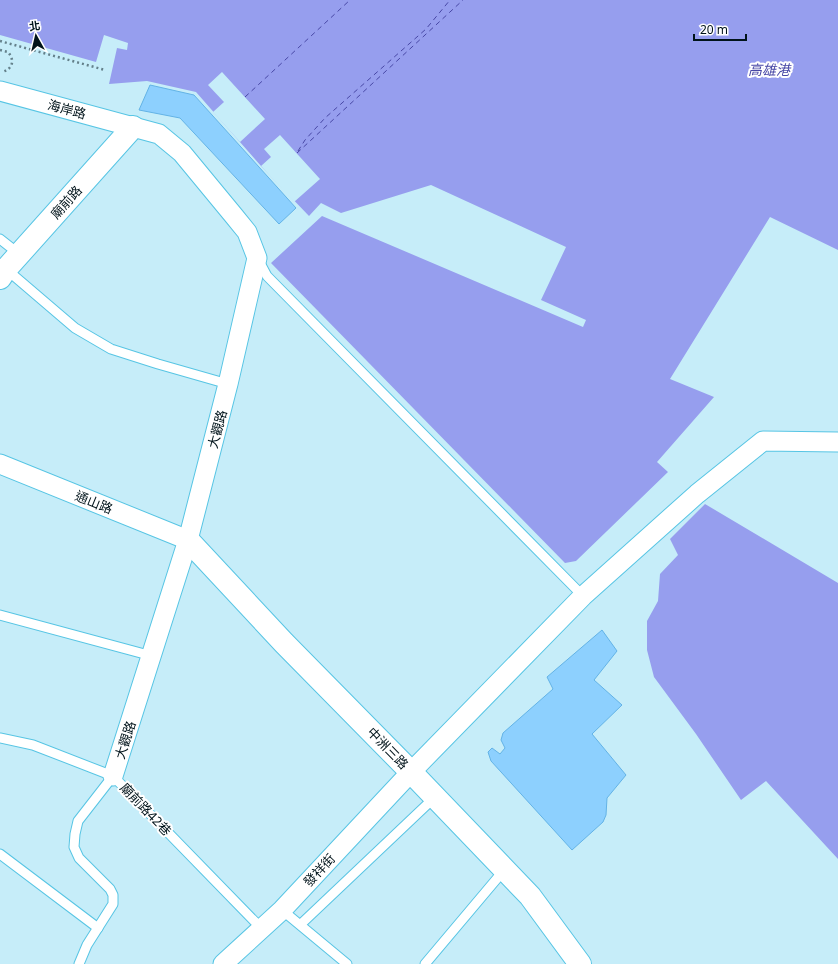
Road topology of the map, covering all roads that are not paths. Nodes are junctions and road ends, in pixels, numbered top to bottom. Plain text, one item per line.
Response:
1 (0, 91) edge
2 (134, 127) junction
3 (0, 239) edge
4 (257, 258) junction
5 (8, 267) edge
6 (228, 384) junction
7 (838, 442) edge
8 (0, 464) edge
9 (188, 540) junction
10 (582, 596) junction
11 (0, 615) edge
12 (152, 656) junction
13 (0, 738) edge
14 (411, 772) junction
15 (113, 776) junction
16 (435, 797) junction
17 (0, 854) edge
18 (504, 869) junction
19 (282, 910) junction
20 (301, 924) junction
21 (98, 928) junction
22 (262, 929) junction
23 (577, 963) edge
24 (79, 964) edge
25 (223, 964) edge
26 (347, 964) edge
27 (424, 964) edge

1 - 2 street, 海岸路
2 - 4 street
2 - 5 street, 廟前路
3 - 5 lane
4 - 6 street, 大觀路
4 - 10 lane
5 - 6 lane
6 - 9 street, 大觀路
7 - 10 street, 發祥街
8 - 9 street, 通山路
9 - 12 street, 大觀路
9 - 14 street, 中洲三路
10 - 14 street, 發祥街
11 - 12 lane
12 - 15 street, 大觀路
13 - 15 lane, 廟前路42巷
14 - 16 street, 中洲三路
14 - 19 street, 發祥街
15 - 21 lane
15 - 22 lane, 廟前路42巷
16 - 18 street, 中洲三路
16 - 20 lane
17 - 21 lane
18 - 23 street, 中洲三路
18 - 27 lane
19 - 20 lane
19 - 22 street, 發祥街
20 - 26 lane
21 - 24 lane
22 - 25 street, 發祥街

